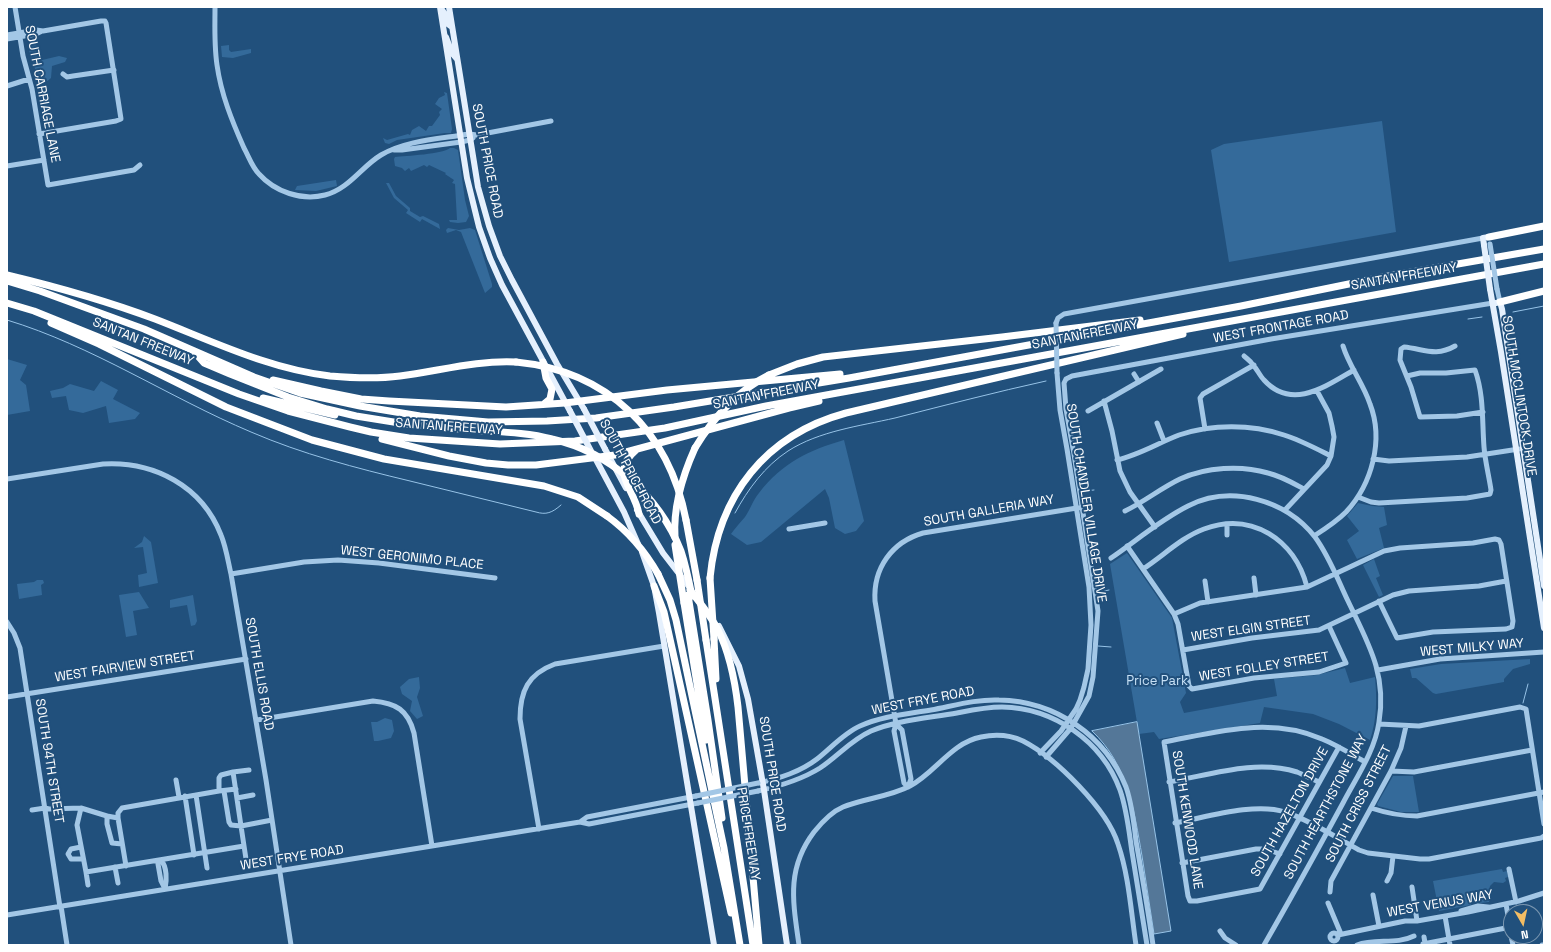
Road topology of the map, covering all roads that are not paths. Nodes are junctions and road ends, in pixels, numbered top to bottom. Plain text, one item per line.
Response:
1 (15, 7) edge
2 (215, 7) edge
3 (440, 7) edge
4 (449, 7) edge
5 (452, 28) junction
6 (7, 35) edge
7 (19, 35) junction
8 (444, 36) junction
9 (7, 39) edge
10 (457, 59) junction
11 (114, 70) junction
12 (62, 74) dead end
13 (29, 79) junction
14 (7, 86) edge
15 (551, 121) dead end
16 (39, 134) junction
17 (470, 137) junction
18 (460, 139) junction
19 (44, 160) junction
20 (140, 165) dead end
21 (7, 166) edge
22 (1544, 226) edge
23 (1486, 241) junction
24 (1544, 249) edge
25 (1544, 264) edge
26 (7, 276) edge
27 (7, 281) edge
28 (1544, 291) edge
29 (1291, 295) junction
30 (1497, 303) junction
31 (7, 304) edge
32 (1244, 319) junction
33 (1343, 346) dead end
34 (1455, 346) dead end
35 (193, 351) junction
36 (1244, 356) dead end
37 (543, 362) junction
38 (1254, 365) junction
39 (894, 369) junction
40 (1161, 369) dead end
41 (1354, 370) junction
42 (1057, 373) junction
43 (1134, 374) dead end
44 (1407, 376) junction
45 (254, 377) junction
46 (920, 378) junction
47 (1066, 379) junction
48 (1139, 382) junction
49 (217, 385) junction
50 (1317, 390) junction
51 (1104, 401) junction
52 (579, 402) junction
53 (565, 403) junction
54 (539, 405) junction
55 (288, 411) junction
56 (1088, 411) dead end
57 (1483, 412) junction
58 (1157, 423) dead end
59 (1205, 429) junction
60 (470, 432) junction
61 (1164, 441) junction
62 (637, 449) junction
63 (1520, 449) junction
64 (606, 453) junction
65 (1485, 454) junction
66 (1331, 456) junction
67 (595, 458) junction
68 (1373, 459) junction
69 (1117, 460) junction
70 (7, 479) edge
71 (1304, 489) junction
72 (1358, 497) junction
73 (1140, 504) junction
74 (1080, 507) junction
75 (1285, 510) junction
76 (1125, 511) dead end
77 (639, 514) junction
78 (825, 523) dead end
79 (1227, 524) junction
80 (1155, 527) junction
81 (789, 529) dead end
82 (1227, 535) dead end
83 (1314, 536) junction
84 (1127, 546) junction
85 (1111, 558) dead end
86 (1143, 569) junction
87 (231, 574) junction
88 (1335, 574) junction
89 (495, 578) dead end
90 (1254, 578) dead end
91 (1205, 580) dead end
92 (1506, 582) junction
93 (686, 583) junction
94 (654, 586) junction
95 (1544, 586) edge
96 (1307, 587) junction
97 (690, 595) junction
98 (1256, 595) junction
99 (1378, 601) junction
100 (1208, 602) junction
101 (1174, 614) junction
102 (1354, 614) junction
103 (7, 622) edge
104 (1329, 626) junction
105 (1544, 628) edge
106 (710, 640) junction
107 (664, 646) junction
108 (1182, 650) junction
109 (1544, 652) edge
110 (246, 659) junction
111 (1378, 670) junction
112 (27, 694) junction
113 (7, 697) edge
114 (895, 716) junction
115 (257, 720) junction
116 (1072, 721) junction
117 (896, 724) junction
118 (1379, 724) junction
119 (1068, 726) junction
120 (1406, 726) junction
121 (1339, 747) junction
122 (1532, 750) junction
123 (1040, 753) junction
124 (1046, 757) junction
125 (1365, 762) junction
126 (250, 770) dead end
127 (1392, 771) junction
128 (233, 772) junction
129 (176, 780) dead end
130 (760, 782) junction
131 (1169, 782) junction
132 (1319, 782) junction
133 (908, 787) junction
134 (236, 789) junction
135 (761, 790) junction
136 (222, 791) junction
137 (1542, 793) edge
138 (196, 795) junction
139 (253, 795) dead end
140 (182, 797) junction
141 (689, 797) junction
142 (237, 798) junction
143 (690, 804) junction
144 (643, 806) junction
145 (45, 808) junction
146 (81, 808) junction
147 (1371, 808) junction
148 (32, 810) dead end
149 (644, 813) junction
150 (107, 816) junction
151 (1300, 817) junction
152 (118, 818) junction
153 (272, 820) junction
154 (580, 822) junction
155 (1175, 823) junction
156 (1544, 824) edge
157 (241, 826) junction
158 (539, 829) junction
159 (1327, 832) junction
160 (735, 834) junction
161 (1544, 836) edge
162 (722, 837) junction
163 (122, 844) junction
164 (244, 846) junction
165 (432, 846) junction
166 (1350, 846) junction
167 (81, 847) junction
168 (205, 853) junction
169 (194, 854) junction
170 (1280, 854) junction
171 (1393, 856) junction
172 (83, 859) junction
173 (246, 859) dead end
174 (161, 860) junction
175 (1182, 863) junction
176 (126, 866) junction
177 (115, 867) junction
178 (207, 868) dead end
179 (1510, 869) dead end
180 (280, 871) junction
181 (86, 872) junction
182 (1387, 881) dead end
183 (118, 883) dead end
184 (88, 885) dead end
185 (1412, 887) dead end
186 (165, 889) junction
187 (1330, 892) dead end
188 (1544, 893) edge
189 (1373, 895) dead end
190 (1190, 901) joint
191 (1516, 902) junction
192 (1328, 903) dead end
193 (1506, 904) edge
194 (1503, 905) edge
195 (61, 907) junction
196 (7, 915) edge
197 (1445, 916) junction
198 (1417, 921) junction
199 (1378, 926) junction
200 (1503, 928) edge
201 (1220, 931) dead end
202 (1414, 936) dead end
203 (1424, 937) dead end
204 (1449, 939) junction
205 (67, 945) edge
206 (291, 945) edge
207 (714, 945) edge
208 (739, 945) edge
209 (753, 945) edge
210 (759, 945) edge
211 (787, 945) edge
212 (799, 945) edge
213 (1136, 945) edge
214 (1147, 945) edge
215 (1153, 945) edge
216 (1236, 945) edge
217 (1264, 945) edge
218 (1357, 945) edge
219 (1450, 945) edge

1 - 7 street, SOUTH CARRIAGE LANE
2 - 18 street
3 - 5 main road
3 - 8 main road, SOUTH PRICE ROAD
4 - 5 main road, SOUTH PRICE ROAD
5 - 10 main road, SOUTH PRICE ROAD
6 - 7 street
7 - 9 street
7 - 11 street
7 - 13 street, SOUTH CARRIAGE LANE
8 - 10 main road
8 - 18 main road, SOUTH PRICE ROAD
10 - 17 main road, SOUTH PRICE ROAD
11 - 12 street
11 - 16 street
13 - 14 street
13 - 16 street, SOUTH CARRIAGE LANE
15 - 17 street
16 - 19 street, SOUTH CARRIAGE LANE
17 - 18 street
17 - 52 main road, SOUTH PRICE ROAD
18 - 37 main road, SOUTH PRICE ROAD
19 - 20 street, SOUTH CARRIAGE LANE
19 - 21 street
22 - 23 highway
23 - 30 street, SOUTH MCCLINTOCK DRIVE, bridge
23 - 30 main road, SOUTH MCCLINTOCK DRIVE, bridge
23 - 42 street, SOUTH CHANDLER VILLAGE DRIVE, bridge
24 - 29 highway, SANTAN FREEWAY
25 - 32 highway, SANTAN FREEWAY
26 - 106 highway, bridge
27 - 35 highway, SANTAN FREEWAY
28 - 30 highway
29 - 39 highway, SANTAN FREEWAY
29 - 162 highway, bridge
30 - 47 street, WEST FRONTAGE ROAD
30 - 63 main road, SOUTH MCCLINTOCK DRIVE
31 - 49 highway, SANTAN FREEWAY
31 - 162 highway, bridge
32 - 46 highway, SANTAN FREEWAY
32 - 106 highway, bridge
33 - 41 street
34 - 44 street
35 - 45 highway, SANTAN FREEWAY
35 - 60 highway
36 - 38 street
37 - 53 main road, SOUTH PRICE ROAD
37 - 54 highway
38 - 50 street
38 - 59 street
39 - 45 highway, SANTAN FREEWAY
39 - 52 highway
40 - 48 street
41 - 50 street
41 - 68 street
42 - 47 street
42 - 74 street, SOUTH CHANDLER VILLAGE DRIVE
43 - 48 street
44 - 57 street
44 - 57 street
45 - 54 highway
46 - 55 highway, SANTAN FREEWAY
46 - 62 highway
47 - 74 street, SOUTH CHANDLER VILLAGE DRIVE
48 - 51 street
49 - 55 highway, SANTAN FREEWAY
49 - 60 highway
50 - 66 street
51 - 56 street
51 - 69 street
52 - 53 highway
52 - 64 main road, SOUTH PRICE ROAD, bridge
53 - 54 highway
53 - 67 main road, SOUTH PRICE ROAD, bridge
55 - 67 highway
57 - 65 street
58 - 61 street
59 - 61 street
59 - 66 street
60 - 97 highway, bridge
61 - 69 street
62 - 64 highway
62 - 77 highway
63 - 65 street
63 - 95 main road, SOUTH MCCLINTOCK DRIVE
63 - 105 main road, SOUTH MCCLINTOCK DRIVE
64 - 67 highway
64 - 77 main road, SOUTH PRICE ROAD
65 - 68 street
65 - 72 street
66 - 71 street
67 - 94 main road, SOUTH PRICE ROAD
68 - 72 street
69 - 73 street
70 - 87 street, SOUTH ELLIS ROAD
71 - 73 street
71 - 75 street
72 - 83 street
73 - 76 street
73 - 80 street
74 - 114 street, SOUTH GALLERIA WAY
74 - 116 street, SOUTH CHANDLER VILLAGE DRIVE
75 - 80 street, SOUTH HEARTHSTONE WAY
75 - 83 street, SOUTH HEARTHSTONE WAY
77 - 93 main road, SOUTH PRICE ROAD
78 - 81 street
79 - 82 street
79 - 86 street
79 - 96 street
80 - 84 street, SOUTH HEARTHSTONE WAY
83 - 88 street, SOUTH HEARTHSTONE WAY
84 - 85 street, SOUTH HEARTHSTONE WAY
84 - 86 street
86 - 101 street
87 - 89 street, WEST GERONIMO PLACE
87 - 110 street, SOUTH ELLIS ROAD
88 - 92 street
88 - 96 street
88 - 102 street, SOUTH HEARTHSTONE WAY
90 - 98 street
91 - 100 street
92 - 99 street, WEST ELGIN STREET
92 - 99 street
93 - 130 main road, SOUTH PRICE ROAD
93 - 210 highway
94 - 107 main road, SOUTH PRICE ROAD
94 - 208 highway
96 - 98 street
97 - 160 highway
97 - 162 highway
98 - 100 street
99 - 102 street, WEST ELGIN STREET
100 - 101 street
101 - 108 street
102 - 104 street, WEST ELGIN STREET
102 - 111 street, SOUTH HEARTHSTONE WAY
103 - 112 street, SOUTH 94TH STREET
104 - 108 street, WEST ELGIN STREET
104 - 108 street, WEST FOLLEY STREET
106 - 160 highway, PRICE FREEWAY
107 - 141 main road, SOUTH PRICE ROAD
107 - 158 street
109 - 111 street, WEST MILKY WAY
110 - 112 street, WEST FAIRVIEW STREET
110 - 115 street, SOUTH ELLIS ROAD
111 - 118 street, SOUTH HEARTHSTONE WAY
112 - 113 street, WEST FAIRVIEW STREET
112 - 145 street, SOUTH 94TH STREET
114 - 116 street, WEST FRYE ROAD
114 - 117 street, SOUTH GALLERIA WAY
114 - 130 street, WEST FRYE ROAD
115 - 153 street, SOUTH ELLIS ROAD
115 - 165 street
116 - 119 street, SOUTH CHANDLER VILLAGE DRIVE
116 - 215 street
117 - 119 street, WEST FRYE ROAD
117 - 133 street, SOUTH GALLERIA WAY
117 - 135 street, WEST FRYE ROAD
118 - 120 street
118 - 125 street, SOUTH HEARTHSTONE WAY
119 - 123 street, SOUTH CHANDLER VILLAGE DRIVE
119 - 124 street, SOUTH CHANDLER VILLAGE DRIVE
119 - 214 street
120 - 122 street
120 - 127 street, SOUTH CRISS STREET
121 - 125 street
121 - 131 street, SOUTH KENWOOD LANE
121 - 132 street, SOUTH HAZELTON DRIVE
122 - 127 street
122 - 137 street
123 - 124 street
123 - 133 street
124 - 213 street
125 - 159 street, SOUTH HEARTHSTONE WAY
126 - 128 street
127 - 147 street, SOUTH CRISS STREET
128 - 134 street
128 - 136 street
129 - 140 street
130 - 135 main road, SOUTH PRICE ROAD
130 - 141 street, WEST FRYE ROAD, bridge
131 - 132 street
131 - 155 street, SOUTH KENWOOD LANE
132 - 151 street, SOUTH HAZELTON DRIVE
133 - 212 street
134 - 136 street
134 - 142 street
135 - 143 street, WEST FRYE ROAD, bridge
135 - 211 main road, SOUTH PRICE ROAD
136 - 138 street
136 - 157 street
137 - 147 street
137 - 156 street
138 - 140 street
138 - 168 street
139 - 142 street
140 - 152 street
140 - 169 street
141 - 143 main road, SOUTH PRICE ROAD
141 - 144 street, WEST FRYE ROAD
142 - 157 street
143 - 149 street, WEST FRYE ROAD
143 - 207 main road, SOUTH PRICE ROAD
144 - 149 street
144 - 154 street, WEST FRYE ROAD
145 - 146 street
145 - 148 street
145 - 195 street, SOUTH 94TH STREET
146 - 150 street
146 - 167 street
147 - 166 street, SOUTH CRISS STREET
149 - 154 street, WEST FRYE ROAD
150 - 152 street
150 - 163 street
151 - 155 street
151 - 159 street
151 - 170 street, SOUTH HAZELTON DRIVE
152 - 163 street
153 - 157 street
153 - 180 street, SOUTH ELLIS ROAD
154 - 158 street, WEST FRYE ROAD
155 - 175 street, SOUTH KENWOOD LANE
157 - 164 street
158 - 165 street, WEST FRYE ROAD
159 - 166 street
159 - 217 street, SOUTH HEARTHSTONE WAY
160 - 209 highway, PRICE FREEWAY
161 - 171 street
162 - 208 highway, PRICE FREEWAY
163 - 176 street
164 - 168 street
164 - 173 street
165 - 180 street, WEST FRYE ROAD
166 - 171 street
166 - 187 street, SOUTH CRISS STREET
167 - 172 street
167 - 172 street
168 - 169 street
168 - 178 street
169 - 174 street
170 - 175 street
170 - 190 street, SOUTH HAZELTON DRIVE
171 - 182 street
172 - 181 street
174 - 176 street
174 - 186 street
175 - 190 street, SOUTH KENWOOD LANE
176 - 177 street
177 - 181 street
177 - 183 street
179 - 191 street
180 - 186 street, WEST FRYE ROAD
180 - 206 street, SOUTH ELLIS ROAD
181 - 184 street
185 - 198 street
186 - 195 street, WEST FRYE ROAD
188 - 191 street, WEST VENUS WAY
189 - 199 street
191 - 193 street, WEST VENUS WAY
192 - 199 street, WEST VENUS WAY
194 - 197 street, WEST VENUS WAY
195 - 196 street, WEST FRYE ROAD
195 - 205 street, SOUTH 94TH STREET
197 - 198 street, WEST VENUS WAY
197 - 204 street
198 - 199 street, WEST VENUS WAY
200 - 204 street
201 - 216 street
202 - 218 street
203 - 204 street
204 - 219 street

